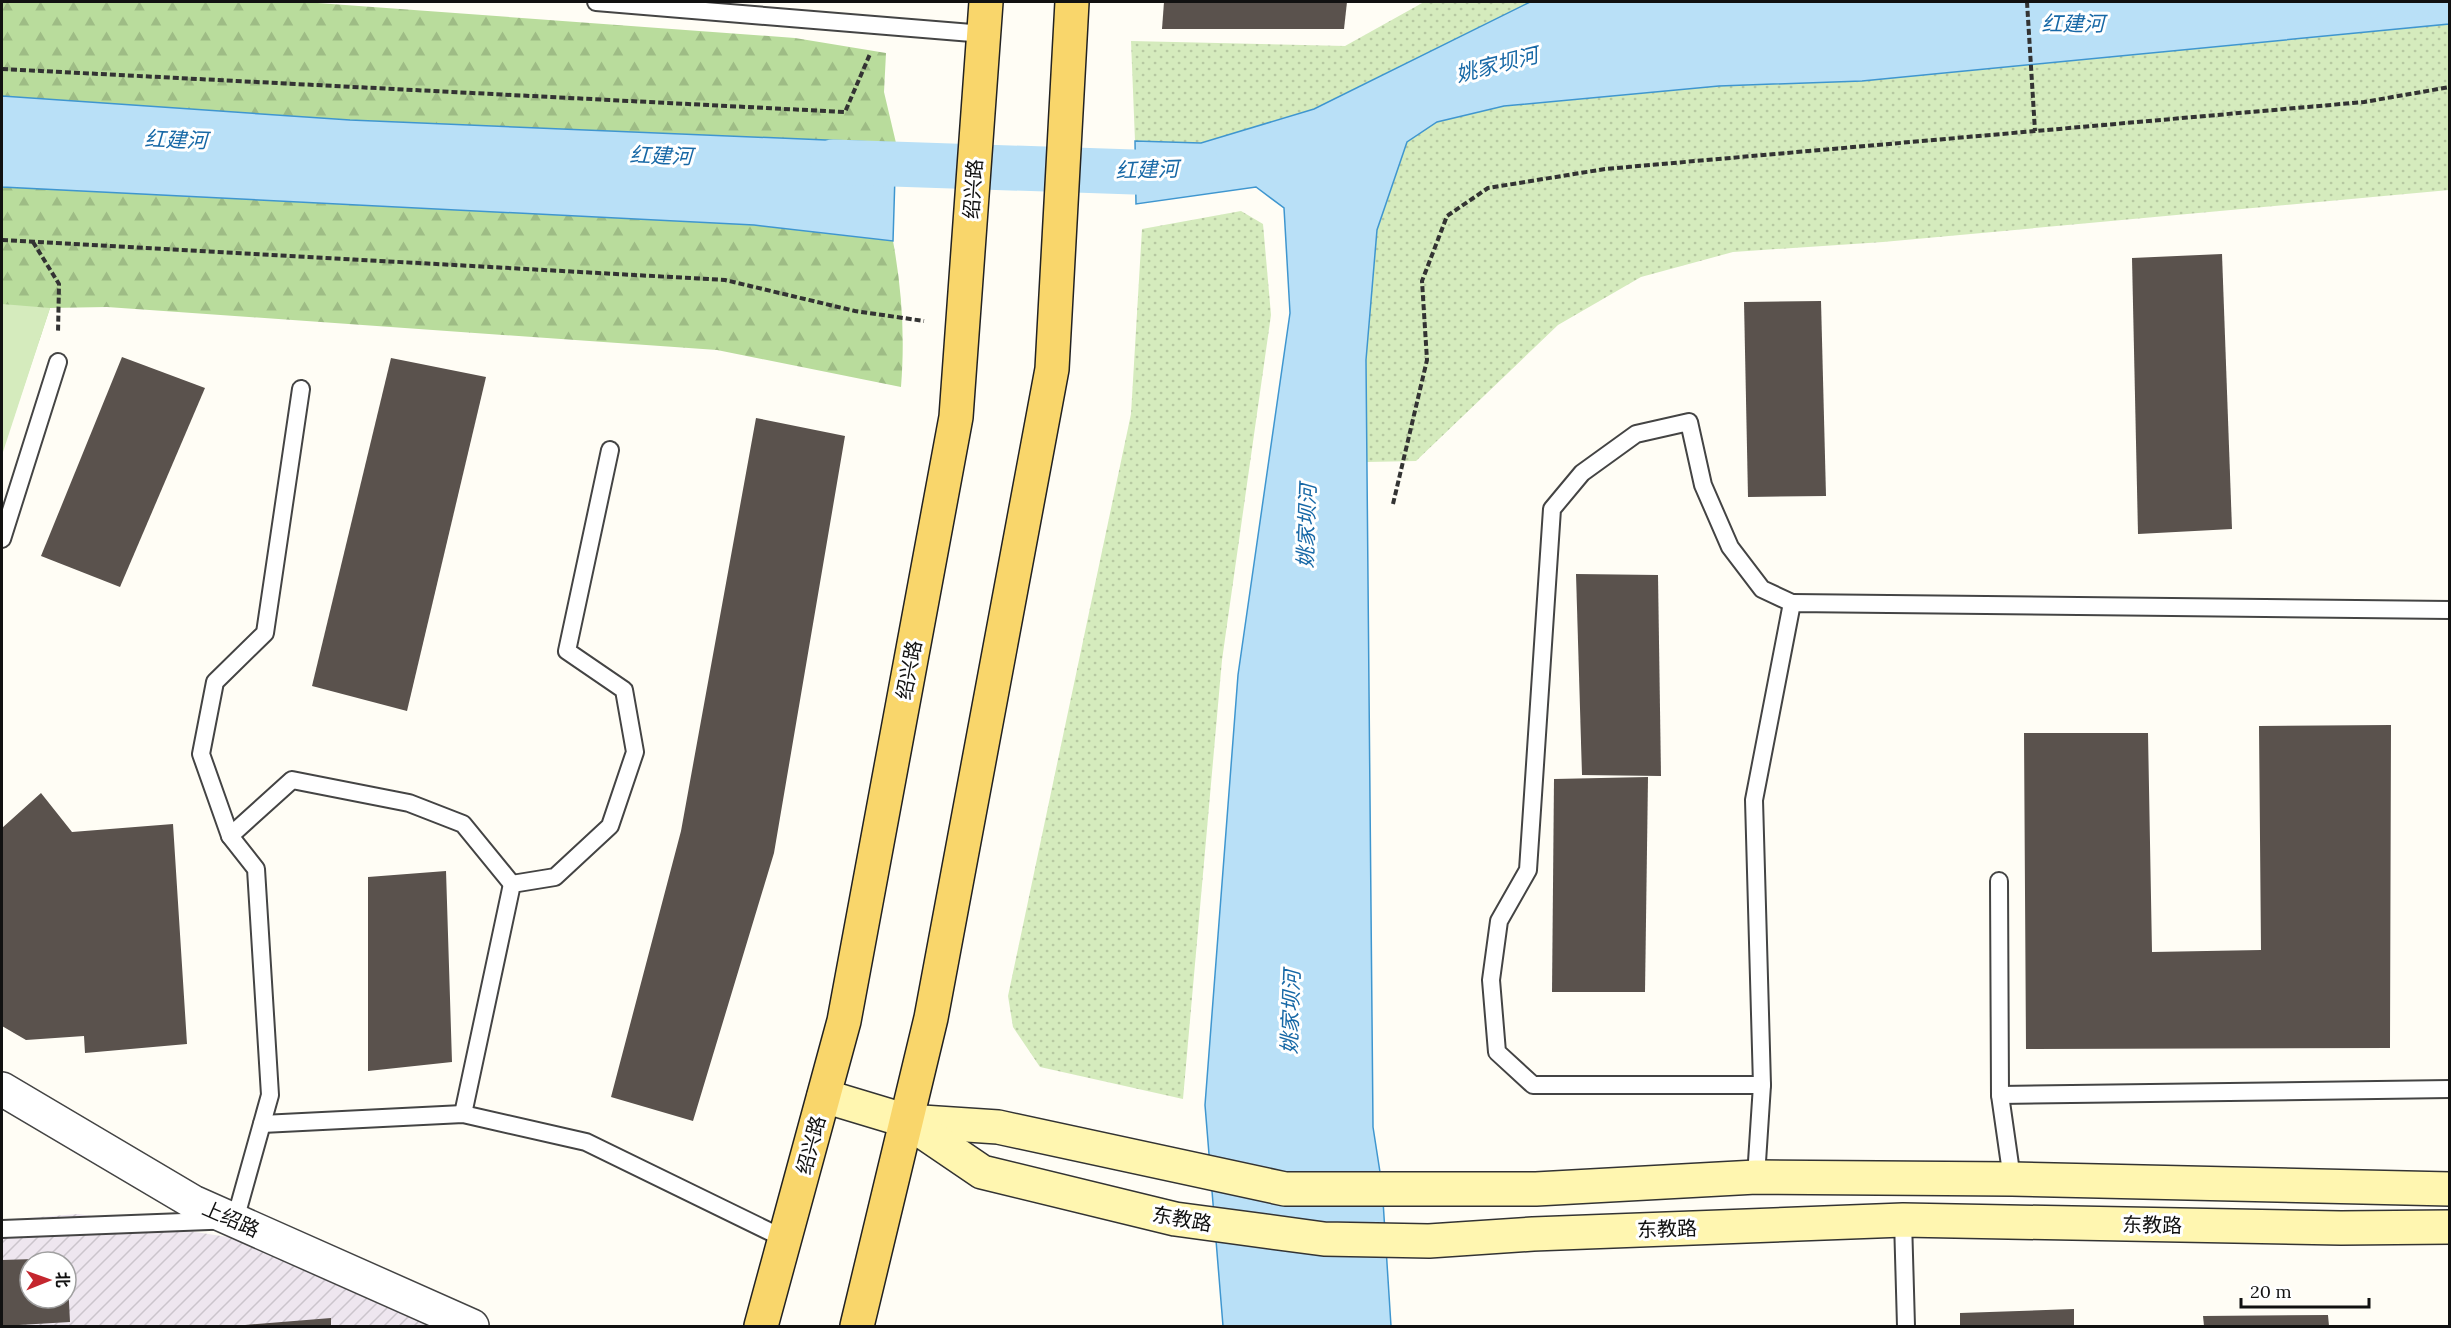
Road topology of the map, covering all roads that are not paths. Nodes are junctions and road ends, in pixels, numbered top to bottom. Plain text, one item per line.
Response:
1 (596, 2) edge
2 (986, 2) edge
3 (1072, 2) edge
4 (984, 34) junction
5 (58, 362) road end
6 (301, 389) dead end
7 (610, 450) dead end
8 (2, 539) edge
9 (1792, 603) junction
10 (2450, 610) edge
11 (230, 836) junction
12 (1999, 881) dead end
13 (512, 884) junction
14 (1762, 1085) junction
15 (2, 1089) edge
16 (2450, 1089) edge
17 (2000, 1095) junction
18 (824, 1096) junction
19 (462, 1114) junction
20 (907, 1121) junction
21 (262, 1124) junction
22 (1756, 1177) junction
23 (2012, 1179) junction
24 (2450, 1189) edge
25 (235, 1220) junction
26 (1903, 1220) junction
27 (2450, 1227) edge
28 (2, 1228) edge
29 (785, 1239) junction
30 (472, 1326) edge
31 (761, 1326) edge
32 (857, 1326) edge
33 (1906, 1326) edge

1 - 4 lane
2 - 4 main road, 绍兴路
3 - 20 main road
4 - 18 main road, 绍兴路
5 - 8 lane
6 - 11 lane
7 - 13 lane
9 - 10 lane
9 - 14 lane
9 - 14 lane
11 - 13 lane
11 - 21 lane
12 - 17 lane
13 - 19 lane
14 - 22 lane
15 - 25 street, 上绍路
16 - 17 lane
17 - 23 lane
18 - 20 street, 东教路
18 - 29 main road, 绍兴路
19 - 21 lane
19 - 29 lane
20 - 22 street, 东教路
20 - 26 street, 东教路
20 - 32 main road
21 - 25 lane
22 - 23 street, 东教路
23 - 24 street, 东教路
25 - 28 lane
25 - 30 street, 上绍路
26 - 27 street, 东教路
26 - 33 lane
29 - 31 main road, 绍兴路

